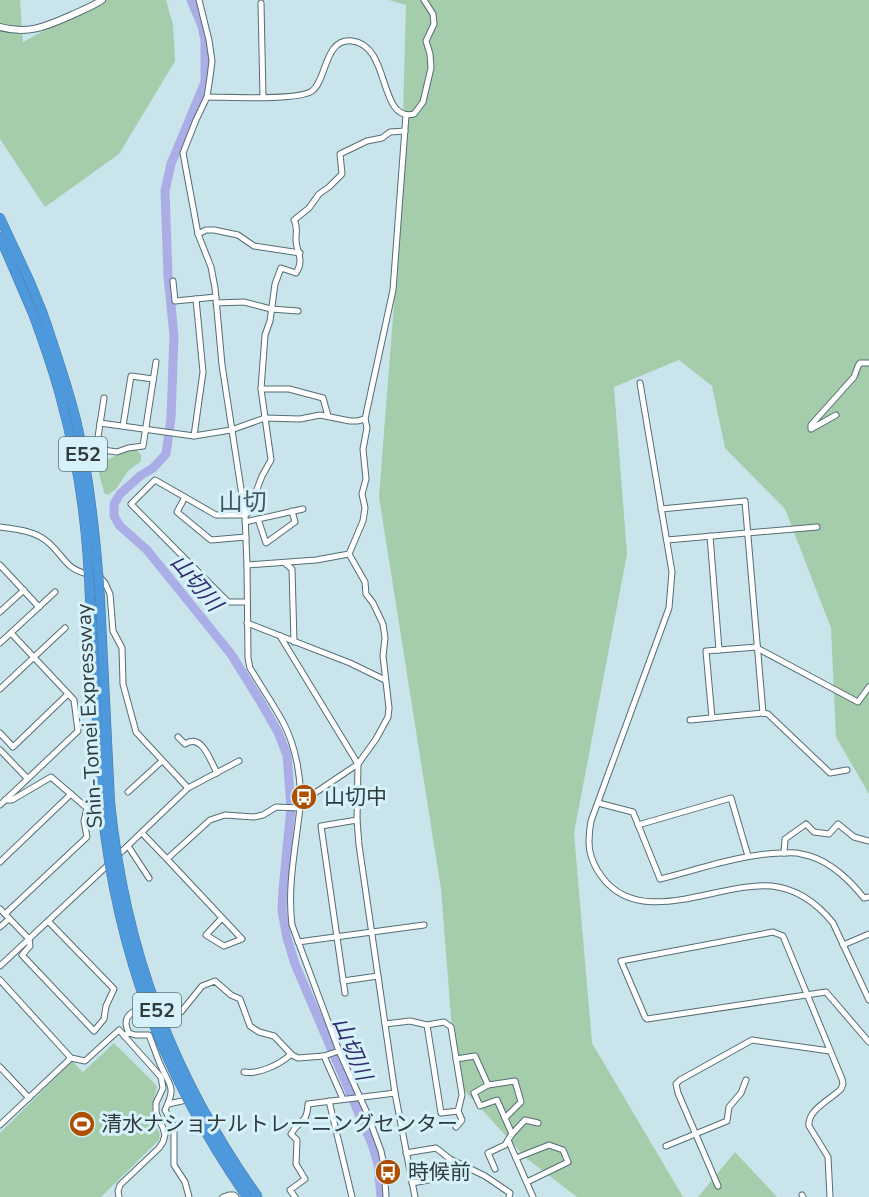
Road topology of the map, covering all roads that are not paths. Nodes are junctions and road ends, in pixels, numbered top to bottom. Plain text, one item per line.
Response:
1 (102, 0) edge
2 (199, 0) edge
3 (424, 0) edge
4 (261, 3) dead end
5 (0, 27) edge
6 (207, 97) junction
7 (263, 97) junction
8 (406, 115) junction
9 (405, 130) junction
10 (0, 218) edge
11 (198, 234) junction
12 (0, 237) edge
13 (300, 253) junction
14 (173, 281) dead end
15 (196, 299) junction
16 (216, 300) junction
17 (271, 309) junction
18 (298, 311) dead end
19 (39, 315) junction
20 (156, 362) dead end
21 (869, 363) edge
22 (153, 379) junction
23 (640, 383) dead end
24 (261, 389) junction
25 (104, 398) dead end
26 (328, 416) junction
27 (836, 416) dead end
28 (265, 418) junction
29 (364, 418) junction
30 (100, 423) junction
31 (123, 426) junction
32 (146, 429) junction
33 (231, 430) junction
34 (194, 436) junction
35 (96, 449) junction
36 (94, 463) dead end
37 (185, 497) junction
38 (303, 509) dead end
39 (661, 509) junction
40 (292, 511) junction
41 (245, 519) junction
42 (258, 519) junction
43 (0, 527) edge
44 (818, 528) dead end
45 (747, 533) junction
46 (710, 536) junction
47 (246, 537) junction
48 (667, 540) junction
49 (349, 554) junction
50 (285, 563) junction
51 (0, 565) edge
52 (247, 565) junction
53 (24, 590) junction
54 (55, 592) dead end
55 (95, 599) junction
56 (247, 602) junction
57 (39, 607) junction
58 (0, 612) edge
59 (247, 623) junction
60 (65, 628) dead end
61 (11, 633) junction
62 (280, 636) junction
63 (294, 642) junction
64 (0, 643) edge
65 (757, 648) junction
66 (719, 650) junction
67 (33, 657) junction
68 (385, 680) junction
69 (869, 687) edge
70 (0, 689) edge
71 (69, 694) junction
72 (763, 713) junction
73 (711, 718) junction
74 (690, 720) dead end
75 (0, 733) edge
76 (178, 737) dead end
77 (1, 754) edge
78 (162, 761) junction
79 (239, 761) dead end
80 (358, 764) junction
81 (847, 771) dead end
82 (217, 773) junction
83 (27, 778) junction
84 (188, 788) junction
85 (128, 792) dead end
86 (71, 794) junction
87 (5, 800) junction
88 (598, 803) junction
89 (0, 805) edge
90 (298, 806) junction
91 (357, 820) junction
92 (638, 825) junction
93 (142, 833) junction
94 (869, 842) edge
95 (128, 846) junction
96 (784, 854) junction
97 (748, 856) junction
98 (167, 858) junction
99 (0, 862) edge
100 (149, 879) dead end
101 (869, 897) edge
102 (5, 914) edge
103 (222, 918) junction
104 (48, 921) junction
105 (424, 925) dead end
106 (0, 927) edge
107 (372, 932) junction
108 (869, 934) edge
109 (337, 937) junction
110 (29, 939) junction
111 (298, 942) junction
112 (843, 945) junction
113 (0, 966) edge
114 (378, 976) junction
115 (0, 980) edge
116 (343, 981) junction
117 (345, 993) dead end
118 (806, 995) junction
119 (869, 999) edge
120 (386, 1024) junction
121 (427, 1025) junction
122 (127, 1034) junction
123 (869, 1042) edge
124 (338, 1051) junction
125 (830, 1051) junction
126 (291, 1054) junction
127 (325, 1056) junction
128 (71, 1058) junction
129 (456, 1059) junction
130 (0, 1068) edge
131 (244, 1072) dead end
132 (746, 1080) dead end
133 (488, 1085) junction
134 (395, 1093) junction
135 (357, 1097) junction
136 (29, 1098) junction
137 (345, 1099) junction
138 (182, 1101) dead end
139 (329, 1101) junction
140 (168, 1104) junction
141 (458, 1111) junction
142 (505, 1118) junction
143 (538, 1123) dead end
144 (0, 1125) edge
145 (456, 1127) dead end
146 (512, 1134) junction
147 (695, 1134) junction
148 (508, 1140) junction
149 (666, 1146) dead end
150 (406, 1153) junction
151 (516, 1158) junction
152 (495, 1169) dead end
153 (434, 1179) dead end
154 (527, 1182) junction
155 (412, 1183) junction
156 (718, 1186) dead end
157 (119, 1197) edge
158 (189, 1197) edge
159 (223, 1197) edge
160 (236, 1197) edge
161 (247, 1197) edge
162 (258, 1197) edge
163 (295, 1197) edge
164 (352, 1197) edge
165 (386, 1197) edge
166 (415, 1197) edge
167 (509, 1197) edge
168 (532, 1197) edge
169 (830, 1197) edge

1 - 5 street
2 - 6 street
3 - 8 street
4 - 7 street
6 - 7 street
6 - 11 street
7 - 8 street
8 - 9 street
9 - 13 street
9 - 29 street
10 - 19 highway, Shin-Tomei Expressway / E52
11 - 13 street
11 - 16 street
12 - 19 highway, Shin-Tomei Expressway / E52
13 - 17 street
14 - 15 street
15 - 16 street
15 - 34 street
16 - 17 street
16 - 33 street
17 - 18 street
17 - 24 street
19 - 55 highway, Shin-Tomei Expressway / E52, bridge
20 - 22 street
21 - 27 street
22 - 31 street
22 - 32 street
23 - 39 street
24 - 26 street
24 - 28 street
25 - 30 street
26 - 28 street
26 - 29 street
28 - 33 street
28 - 41 street
29 - 49 street
30 - 31 street
30 - 35 street
31 - 32 street
32 - 34 street
32 - 35 street
33 - 34 street
33 - 41 street
35 - 36 street
37 - 41 street
37 - 47 street
37 - 56 street
38 - 40 street
39 - 45 street
39 - 48 street
40 - 42 street
40 - 42 street
41 - 42 street
41 - 47 street
43 - 78 street
44 - 45 street
45 - 46 street
45 - 65 street
46 - 48 street
46 - 66 street
47 - 52 street
48 - 88 street
49 - 50 street
49 - 68 street
50 - 52 street
50 - 63 street
51 - 53 street
52 - 56 street
53 - 57 street
53 - 58 street
54 - 57 street
55 - 161 highway, Shin-Tomei Expressway / E52, bridge
55 - 162 highway, Shin-Tomei Expressway / E52, bridge
56 - 59 street
57 - 61 street
59 - 62 street
59 - 90 street
60 - 67 street
61 - 64 street
61 - 67 street
62 - 63 street
62 - 80 street
63 - 68 street
65 - 66 street
65 - 69 street
65 - 72 street
66 - 73 street
67 - 70 street
67 - 71 street
68 - 80 street
71 - 75 street
71 - 83 street
72 - 73 street
72 - 81 street
73 - 74 street
76 - 82 street
77 - 83 street
78 - 84 street
78 - 85 street
79 - 82 street
80 - 90 street
80 - 91 street
82 - 84 street
83 - 87 street
84 - 93 street
86 - 87 street
86 - 99 street
86 - 102 street
87 - 89 street
88 - 92 street
88 - 112 street
90 - 98 street
90 - 111 street
91 - 107 street
91 - 109 street
92 - 97 street
92 - 97 street
93 - 95 street
93 - 98 street
94 - 96 street
95 - 100 street
95 - 104 street
96 - 97 street
96 - 101 street
98 - 103 street
102 - 106 street
102 - 110 street
103 - 103 street
104 - 110 street
104 - 110 street
105 - 107 street
107 - 109 street
107 - 114 street
108 - 112 street
109 - 111 street
109 - 116 street
110 - 113 street
111 - 124 street
112 - 119 street
114 - 116 street
114 - 120 street
115 - 128 street
116 - 117 street
118 - 118 street
118 - 123 street
118 - 125 street
120 - 121 street
120 - 134 street
121 - 129 street
121 - 141 street
122 - 126 street
122 - 128 street
122 - 140 street
122 - 157 street
124 - 127 street
124 - 135 street
125 - 147 street
125 - 169 street
126 - 127 street
126 - 131 street
127 - 137 street
128 - 136 street
129 - 133 street
129 - 141 street
130 - 136 street
132 - 147 street
133 - 142 street
133 - 142 street
134 - 135 street
134 - 150 street
135 - 137 street
135 - 165 street
136 - 144 street
137 - 139 street
138 - 140 street
139 - 163 street
139 - 164 street
140 - 158 street
141 - 145 street
142 - 146 street
143 - 146 street
146 - 148 street
147 - 149 street
147 - 156 street
148 - 151 street
148 - 152 street
150 - 155 street
150 - 167 street
151 - 154 street
151 - 154 street
153 - 155 street
154 - 168 street
155 - 166 street
159 - 160 street

